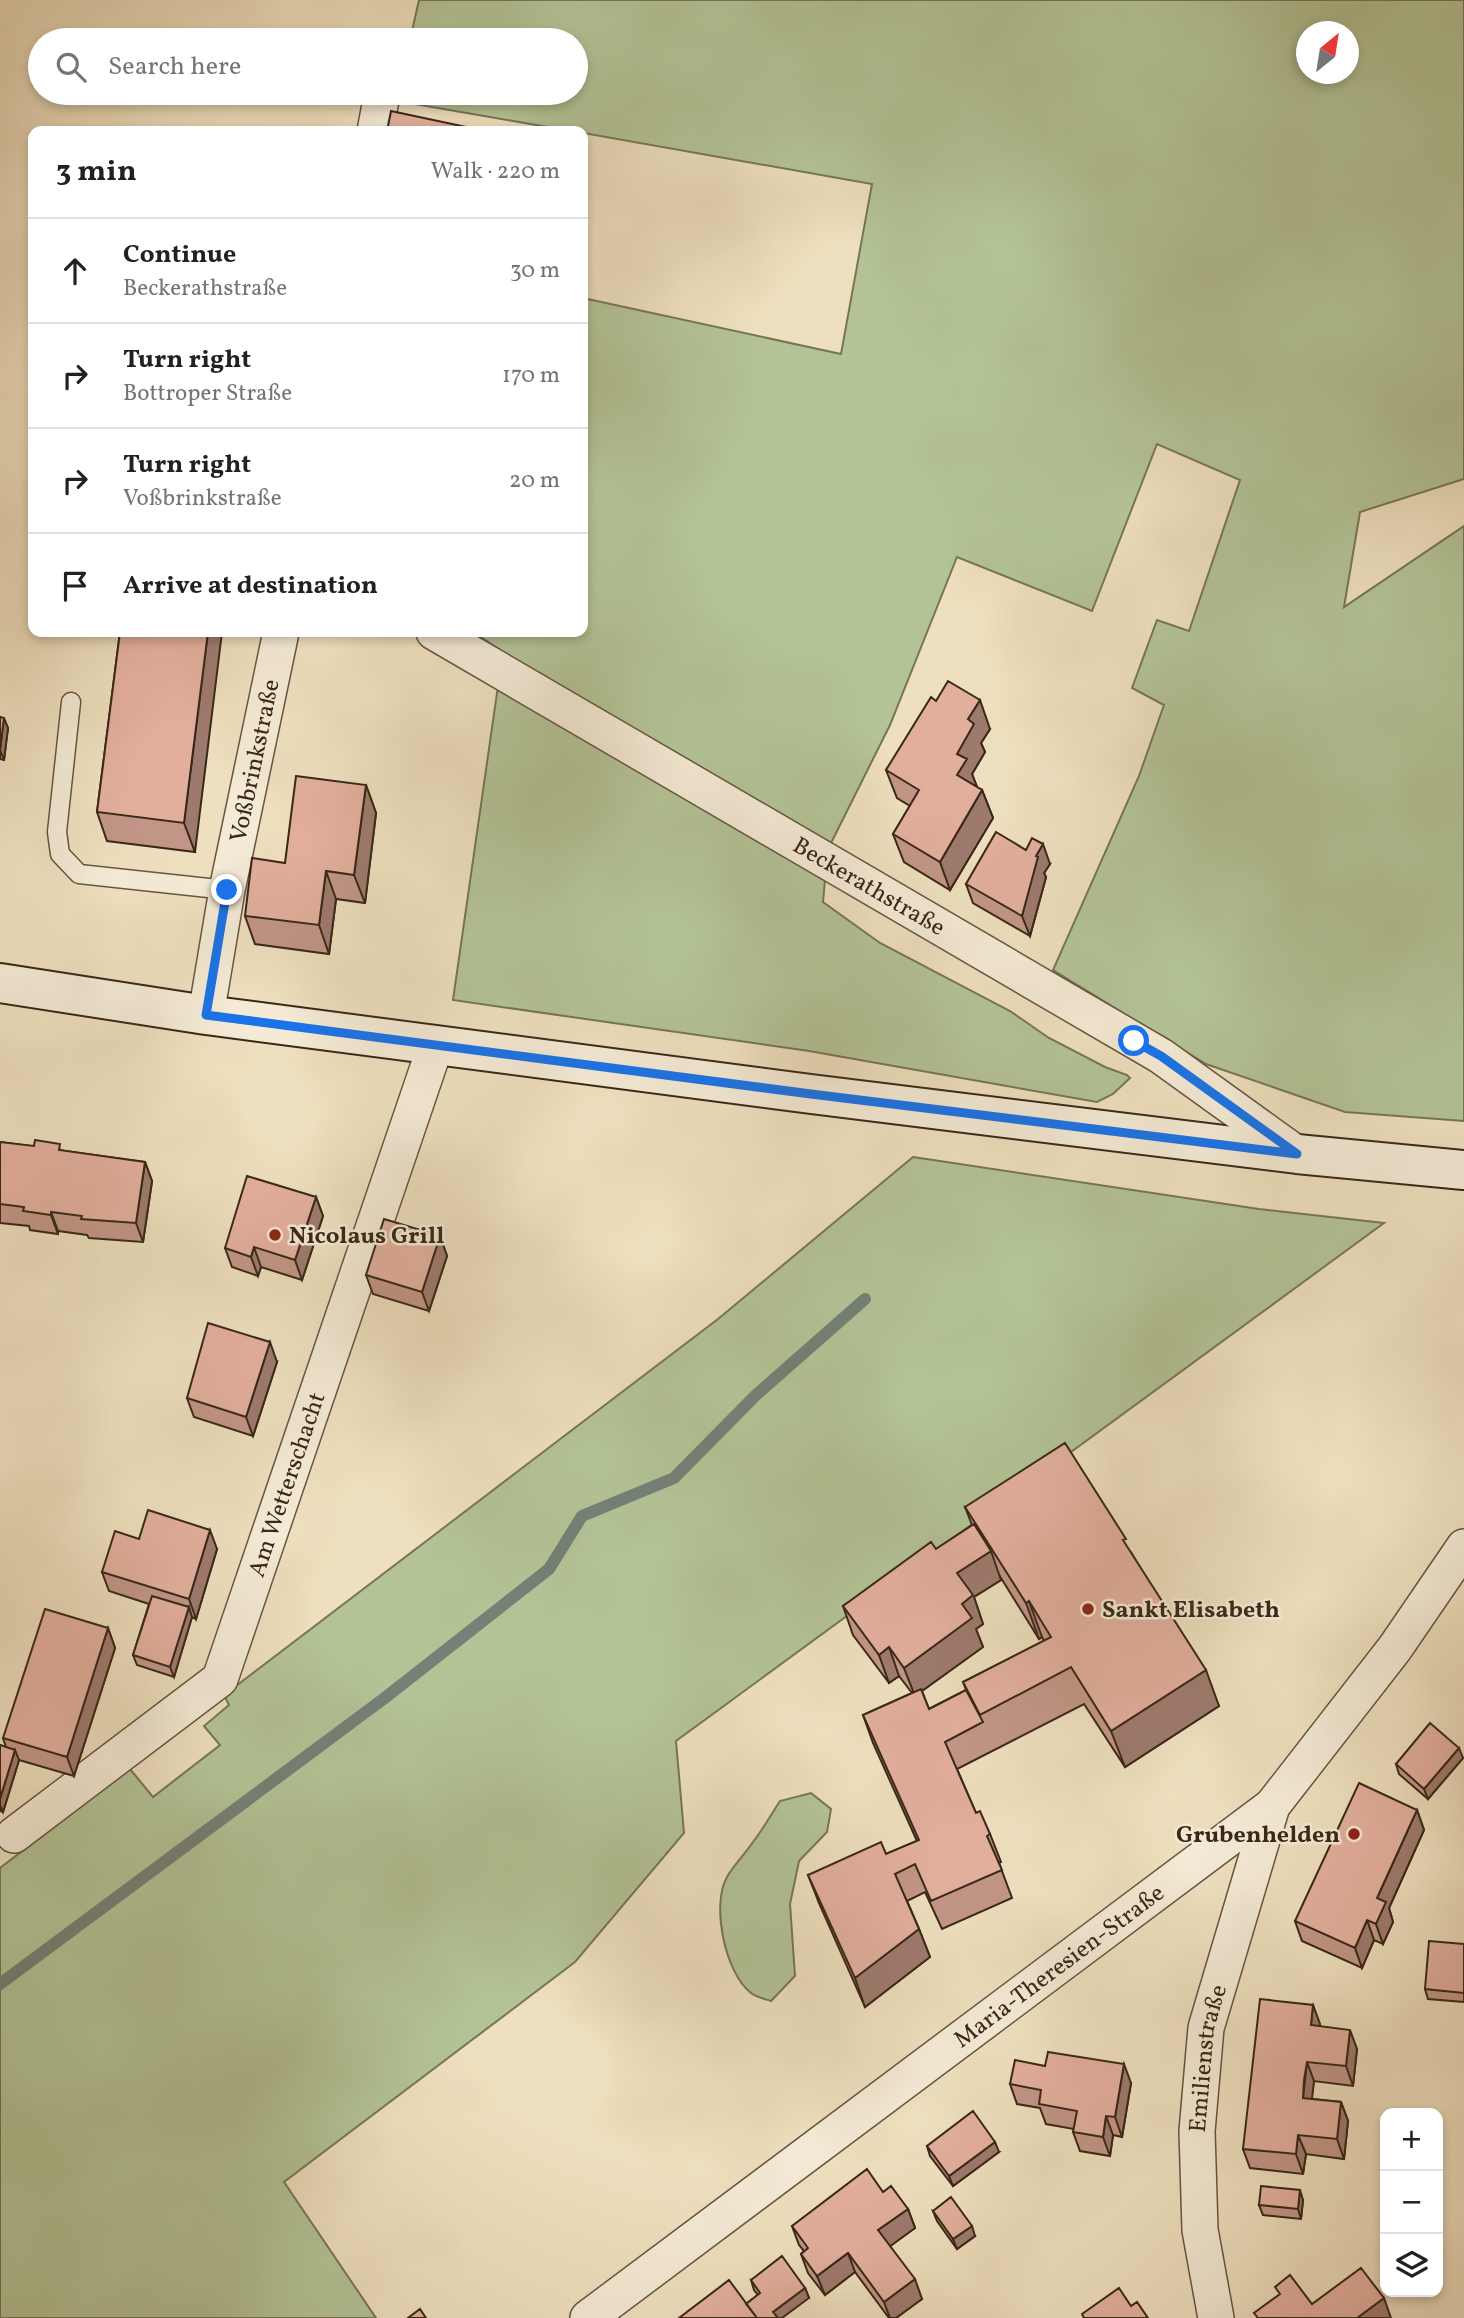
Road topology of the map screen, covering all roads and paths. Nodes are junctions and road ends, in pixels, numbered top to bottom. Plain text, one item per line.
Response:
1 (280, 637) edge
2 (443, 637) edge
3 (71, 702) dead end
4 (227, 890) junction
5 (0, 983) edge
6 (206, 1015) junction
7 (436, 1044) junction
8 (1297, 1154) junction
9 (1464, 1170) edge
10 (1464, 1547) edge
11 (1272, 1806) junction
12 (14, 1835) dead end
13 (588, 2318) edge
14 (1216, 2318) edge

1 - 4 street, Voßbrinkstraße
2 - 8 street, Beckerathstraße
3 - 4 lane
4 - 6 street, Voßbrinkstraße
5 - 6 main road
6 - 7 main road
7 - 8 main road
7 - 12 street, Am Wetterschacht
8 - 9 main road
10 - 11 street, Maria-Theresien-Straße
11 - 13 street, Maria-Theresien-Straße
11 - 14 street, Emilienstraße

